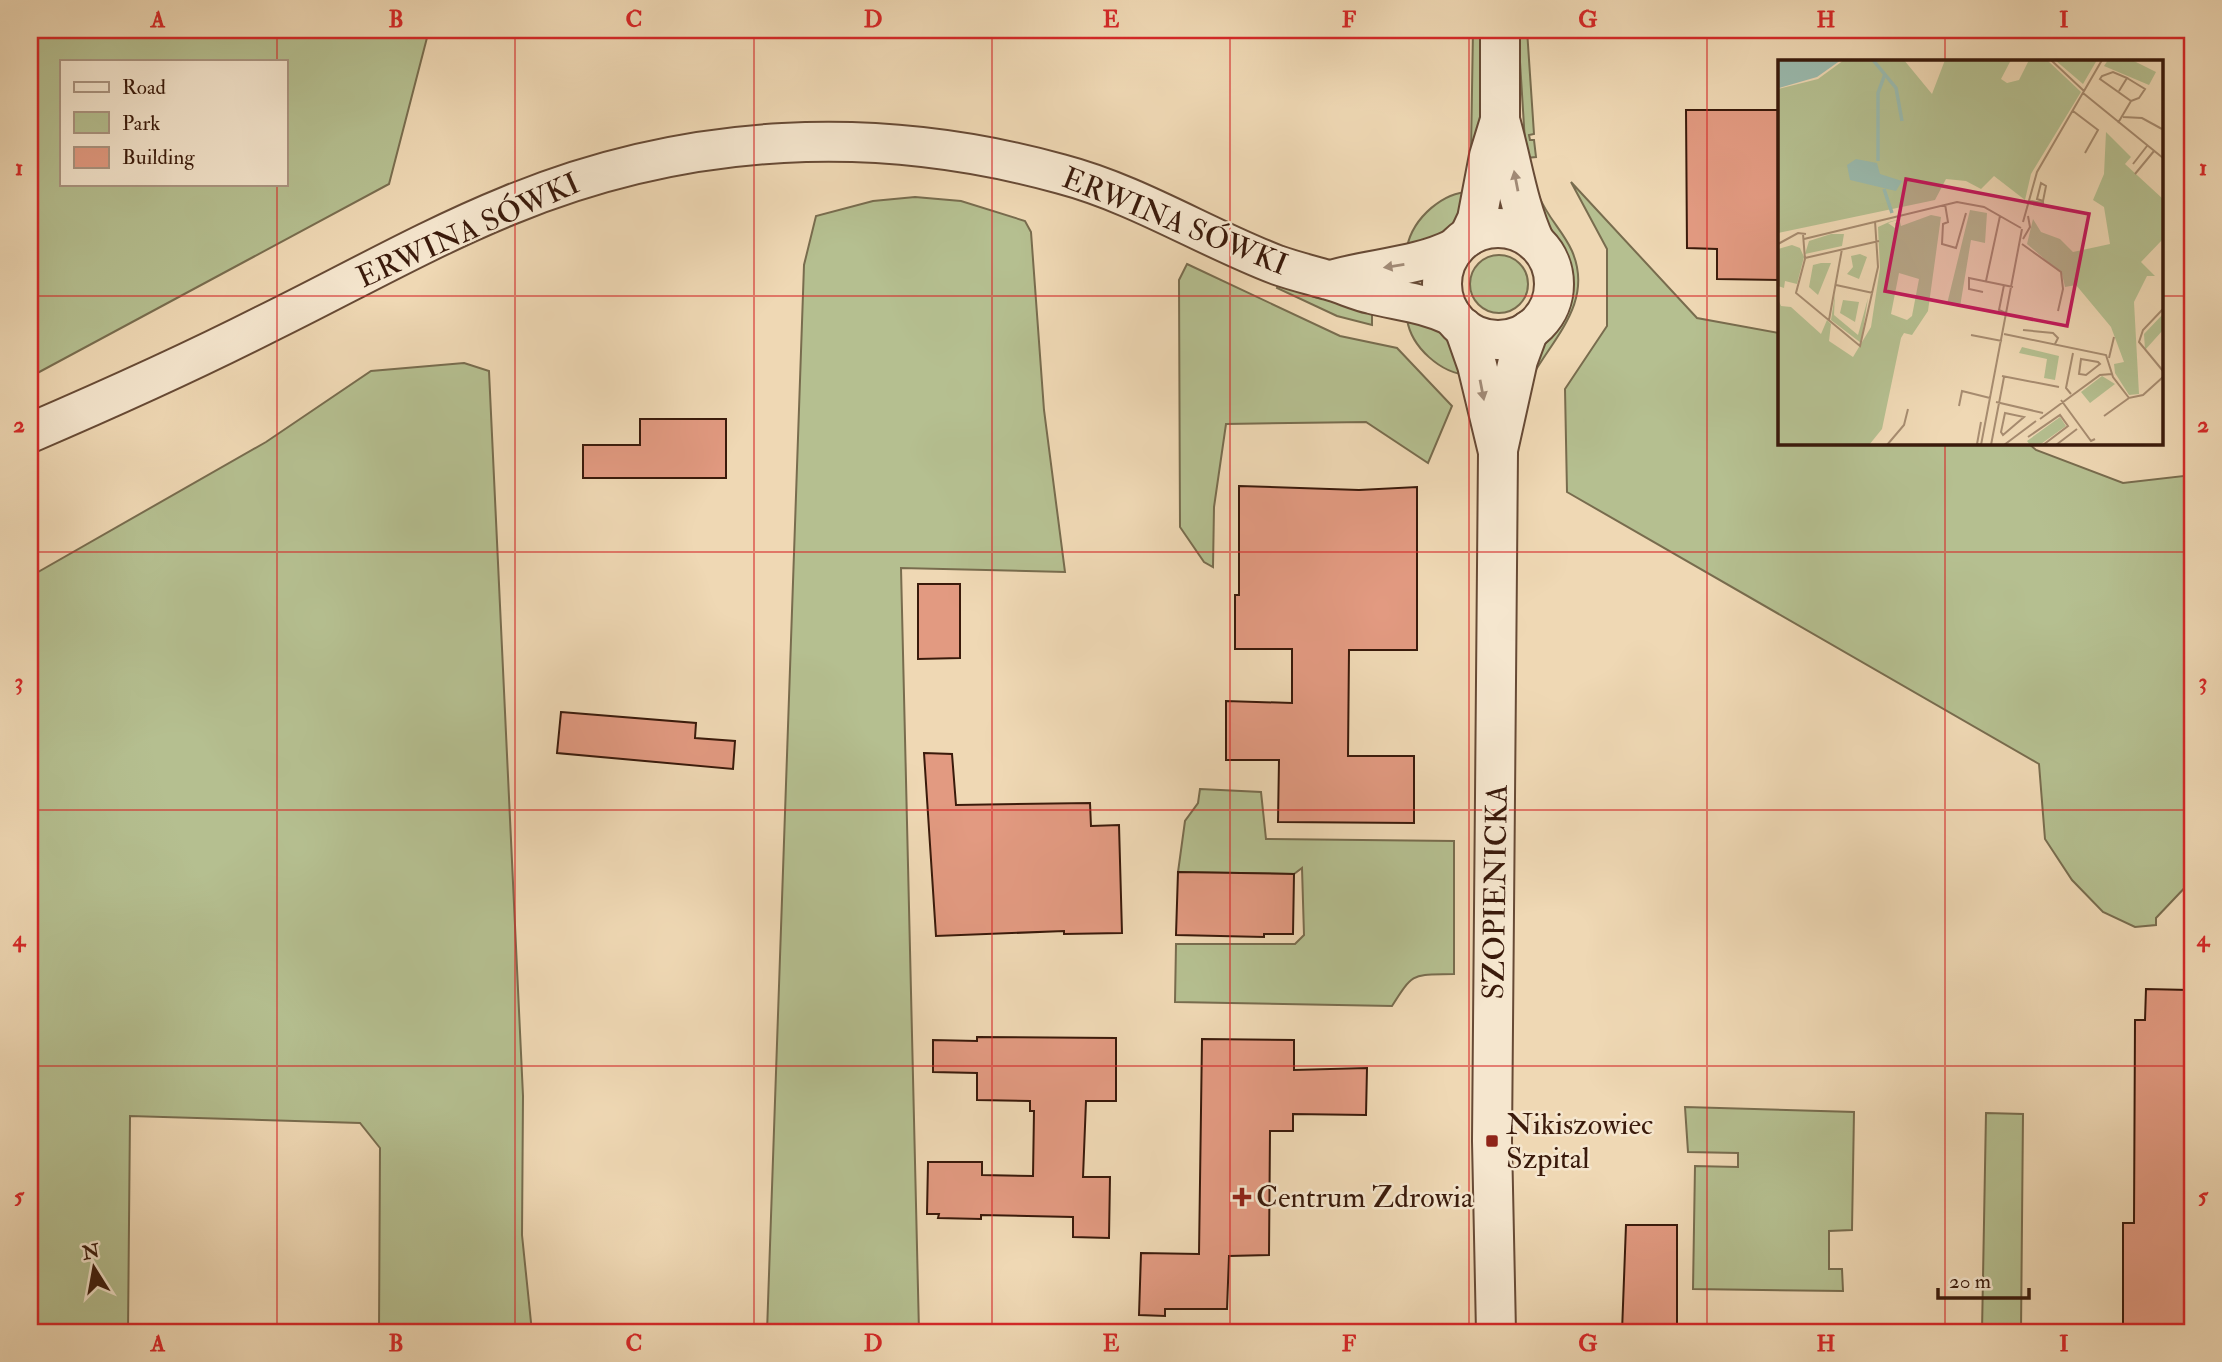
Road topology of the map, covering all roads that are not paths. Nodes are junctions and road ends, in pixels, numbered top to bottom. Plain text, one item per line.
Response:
1 (1500, 30) edge
2 (1500, 120) junction
3 (1462, 242) junction
4 (1535, 242) junction
5 (1331, 280) junction
6 (1458, 322) junction
7 (1529, 330) junction
8 (30, 433) edge
9 (1498, 452) junction
10 (1496, 1332) edge

1 - 2 street
2 - 3 street
4 -> 2 street
3 - 4 street
3 -> 5 street
3 - 6 street
4 - 7 street
5 - 6 street, ERWINA SÓWKI
5 - 8 street, ERWINA SÓWKI
6 - 7 street
6 -> 9 street, SZOPIENICKA
7 - 9 street, SZOPIENICKA
9 - 10 street, SZOPIENICKA

